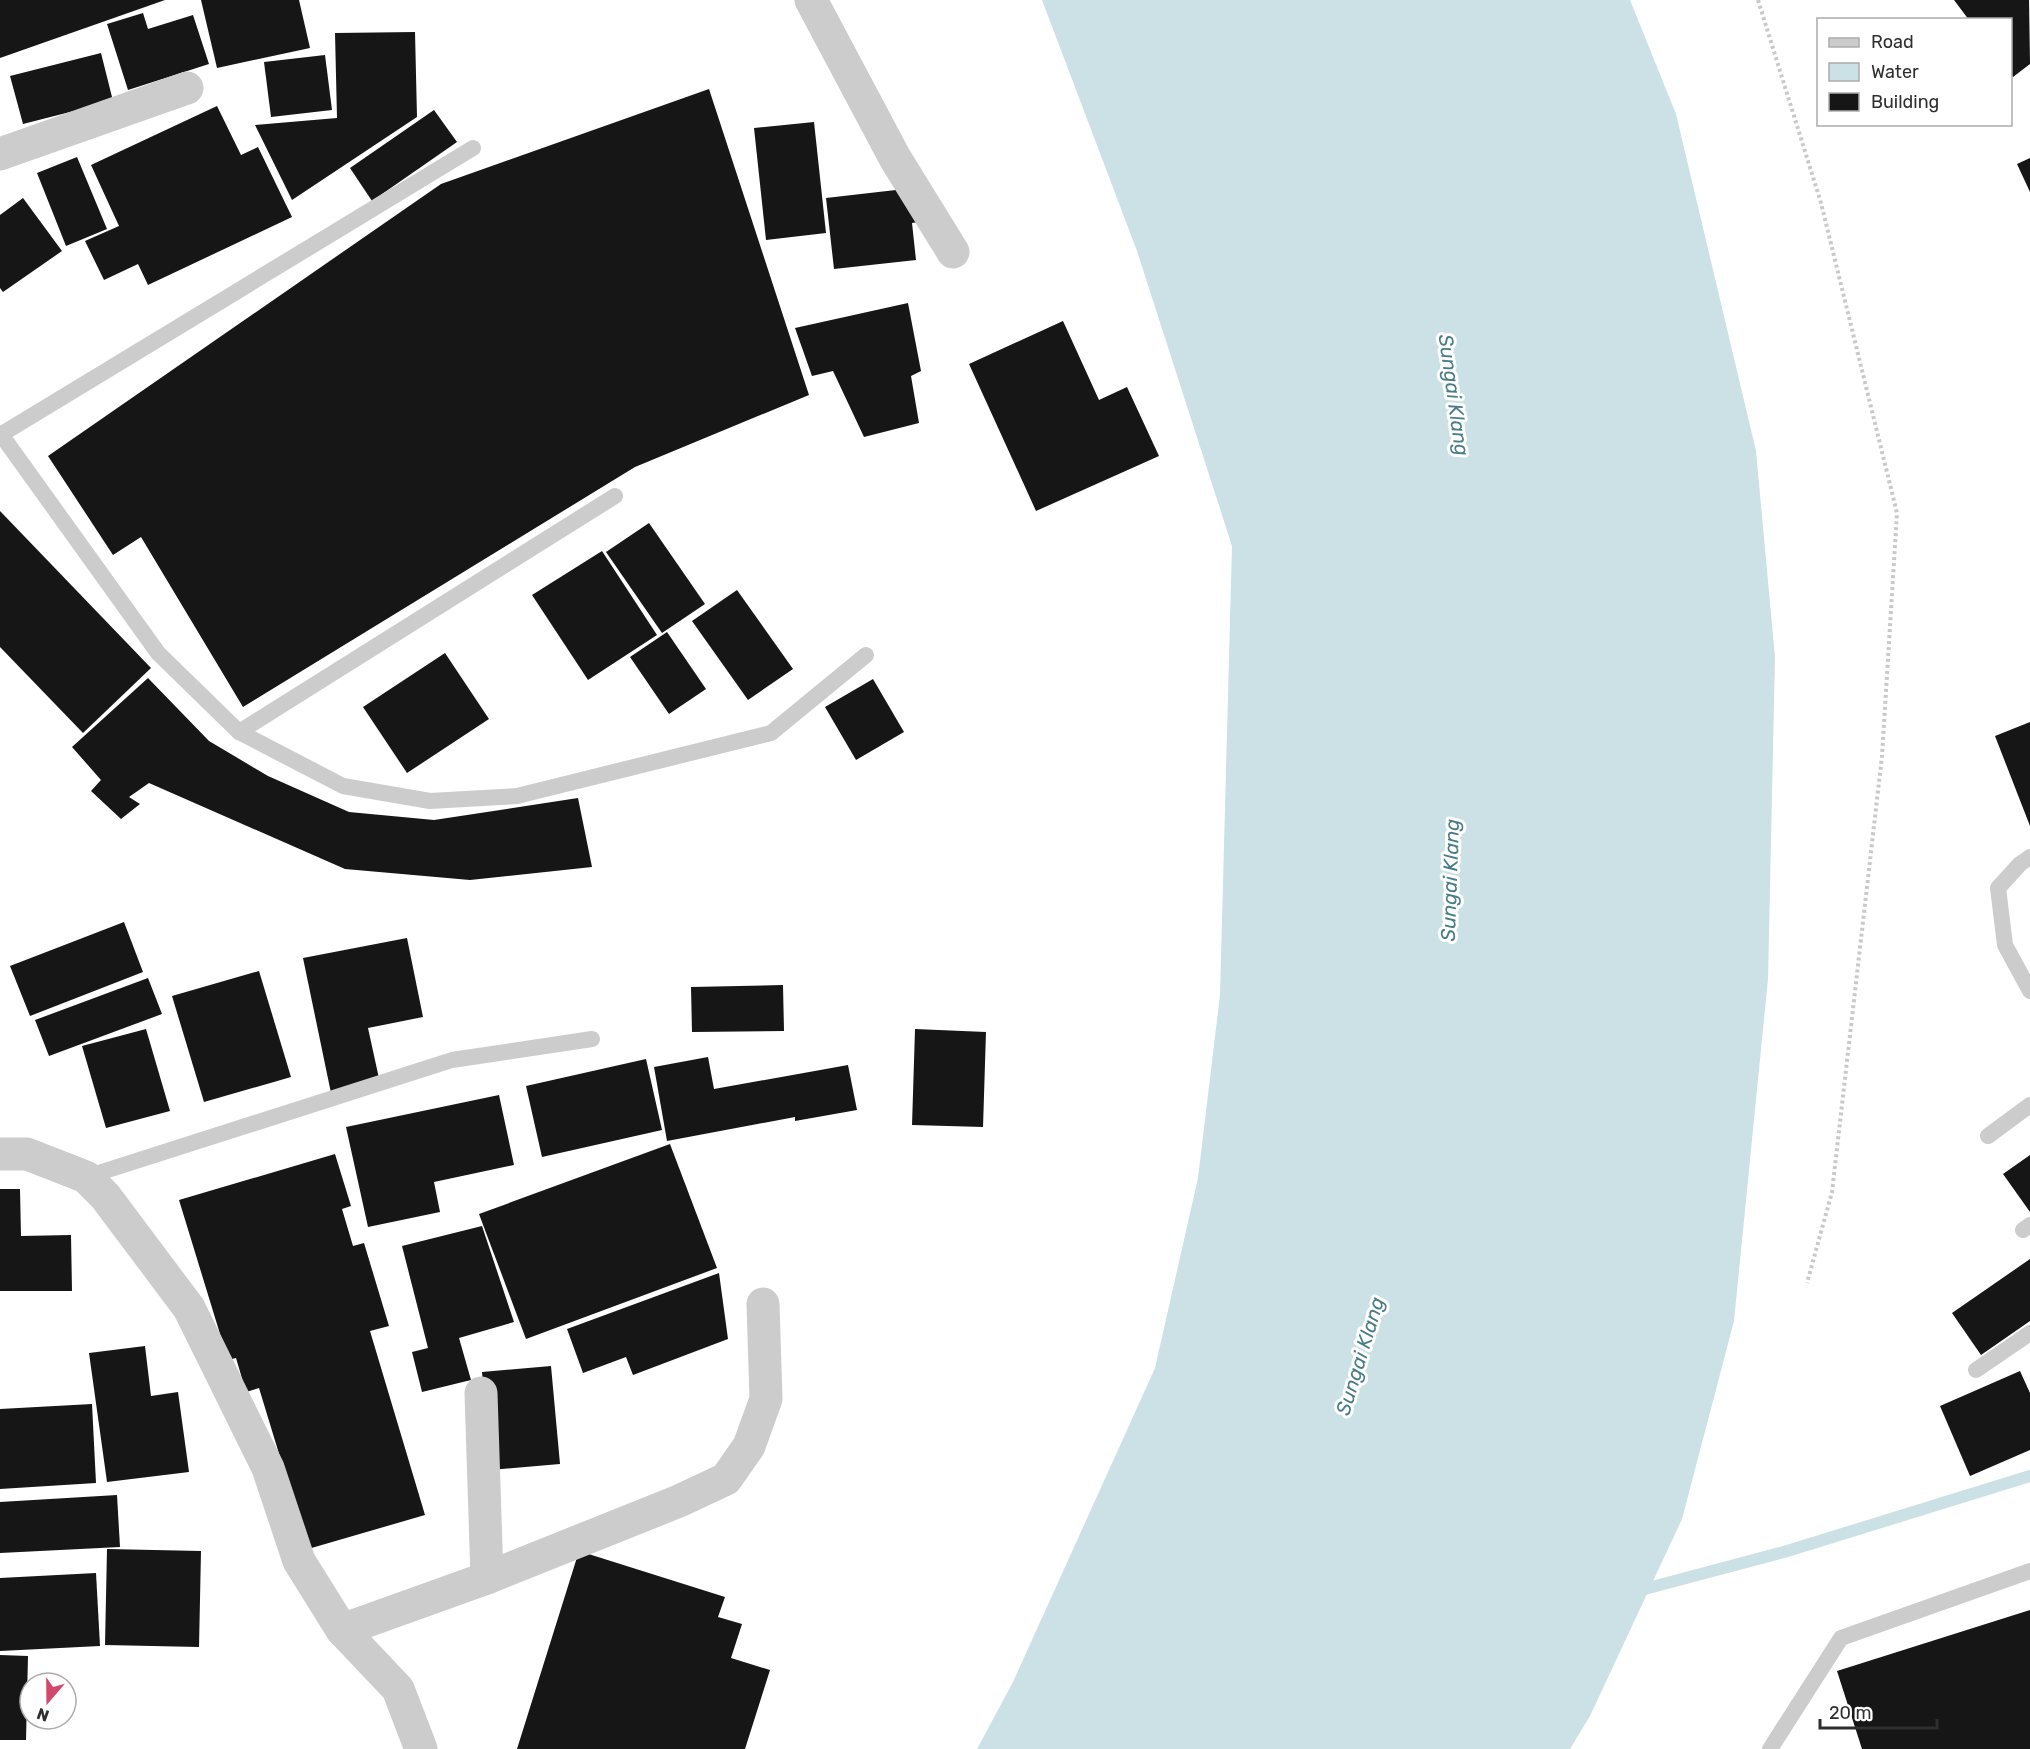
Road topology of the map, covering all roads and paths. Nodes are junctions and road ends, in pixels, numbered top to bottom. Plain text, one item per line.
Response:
1 (811, 0) edge
2 (1758, 0) edge
3 (187, 88) dead end
4 (474, 148) dead end
5 (0, 154) edge
6 (952, 252) dead end
7 (1, 433) edge
8 (615, 496) dead end
9 (866, 655) dead end
10 (239, 732) junction
11 (2030, 857) edge
12 (2030, 991) edge
13 (592, 1039) dead end
14 (2030, 1105) edge
15 (1988, 1136) dead end
16 (0, 1154) edge
17 (86, 1177) junction
18 (1807, 1282) dead end
19 (763, 1304) dead end
20 (2030, 1333) edge
21 (1976, 1370) dead end
22 (481, 1393) dead end
23 (2030, 1571) edge
24 (487, 1578) junction
25 (342, 1630) junction
26 (421, 1749) edge
27 (1770, 1749) edge

1 - 6 street
2 - 18 path
3 - 5 street
4 - 7 lane
7 - 10 lane
8 - 10 lane
9 - 10 lane
11 - 12 lane
13 - 17 lane
14 - 15 lane
16 - 17 street
17 - 25 street
19 - 24 street
20 - 21 lane
22 - 24 street
23 - 27 lane
24 - 25 street
25 - 26 street

